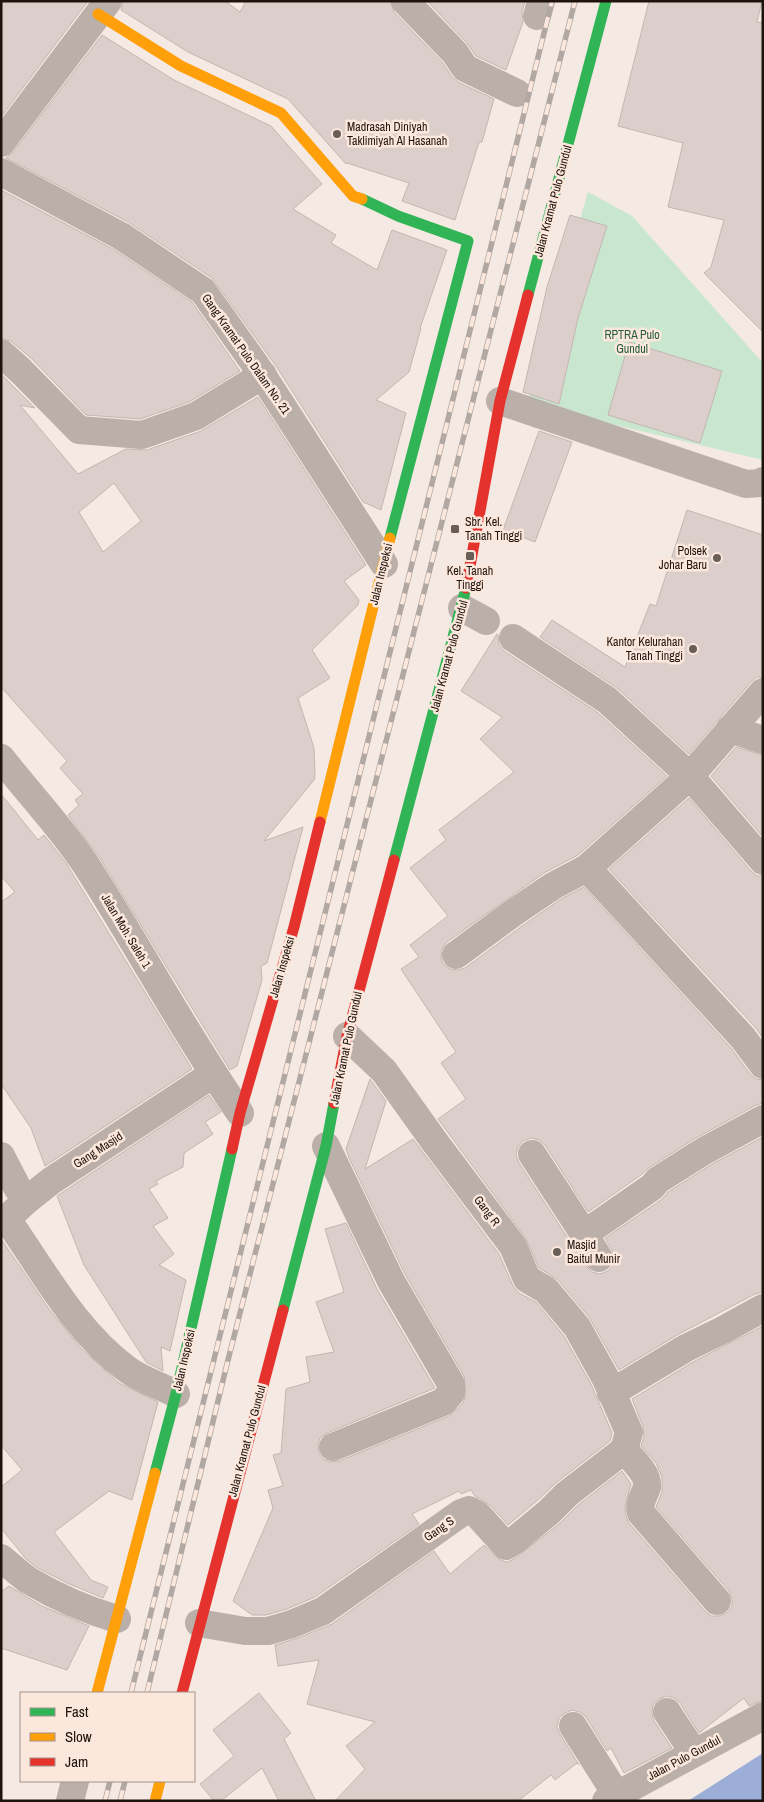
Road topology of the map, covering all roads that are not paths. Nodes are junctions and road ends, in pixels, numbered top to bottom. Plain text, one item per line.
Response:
1 (405, 1) edge
2 (606, 1) edge
3 (103, 8) edge
4 (518, 93) dead end
5 (1, 143) edge
6 (1, 172) edge
7 (1, 353) edge
8 (263, 375) junction
9 (500, 401) junction
10 (763, 481) edge
11 (384, 564) junction
12 (462, 608) junction
13 (486, 621) dead end
14 (513, 638) dead end
15 (763, 692) edge
16 (730, 729) junction
17 (763, 740) edge
18 (1, 758) edge
19 (690, 776) junction
20 (763, 861) edge
21 (587, 868) junction
22 (456, 954) dead end
23 (347, 1036) junction
24 (763, 1065) edge
25 (213, 1074) junction
26 (240, 1113) junction
27 (763, 1119) edge
28 (326, 1146) junction
29 (532, 1154) dead end
30 (1, 1156) edge
31 (27, 1200) junction
32 (4, 1221) edge
33 (584, 1234) junction
34 (599, 1258) dead end
35 (763, 1308) edge
36 (612, 1393) junction
37 (176, 1394) junction
38 (333, 1447) dead end
39 (624, 1450) junction
40 (1, 1558) edge
41 (717, 1601) dead end
42 (116, 1619) junction
43 (199, 1623) junction
44 (97, 1692) edge
45 (182, 1692) edge
46 (667, 1712) dead end
47 (763, 1716) edge
48 (574, 1726) dead end
49 (694, 1753) junction
50 (75, 1782) edge
51 (160, 1782) edge
52 (611, 1798) edge
53 (70, 1801) edge
54 (155, 1801) edge

1 - 4 street
2 - 9 street, Jalan Kramat Pulo Gundul
3 - 5 street
3 - 11 street, Jalan Inspeksi
6 - 8 street, Gang Kramat Pulo Dalam No. 21
7 - 8 street
8 - 11 street, Gang Kramat Pulo Dalam No. 21
9 - 10 street
9 - 12 street, Jalan Kramat Pulo Gundul
11 - 26 street, Jalan Inspeksi
12 - 13 street
12 - 23 street, Jalan Kramat Pulo Gundul
14 - 19 street
15 - 16 street
16 - 17 street
16 - 19 street
18 - 25 street, Jalan Moh. Saleh 1
19 - 20 street
19 - 21 street
21 - 22 street
21 - 24 street
23 - 28 street, Jalan Kramat Pulo Gundul
23 - 36 street, Gang R
25 - 26 street, Jalan Moh. Saleh 1
25 - 31 street, Gang Masjid
26 - 37 street, Jalan Inspeksi
27 - 33 street
28 - 38 street
28 - 43 street, Jalan Kramat Pulo Gundul
29 - 33 street
30 - 31 street
31 - 32 street, Gang Masjid
32 - 37 street
33 - 34 street
35 - 36 street
36 - 39 street
37 - 42 street, Jalan Inspeksi
39 - 41 street
39 - 43 street, Gang S
40 - 42 street
42 - 44 street, Jalan Inspeksi
43 - 45 street, Jalan Kramat Pulo Gundul
46 - 49 street
47 - 49 street, Jalan Pulo Gundul
48 - 52 street
49 - 52 street, Jalan Pulo Gundul
50 - 53 street
51 - 54 street

